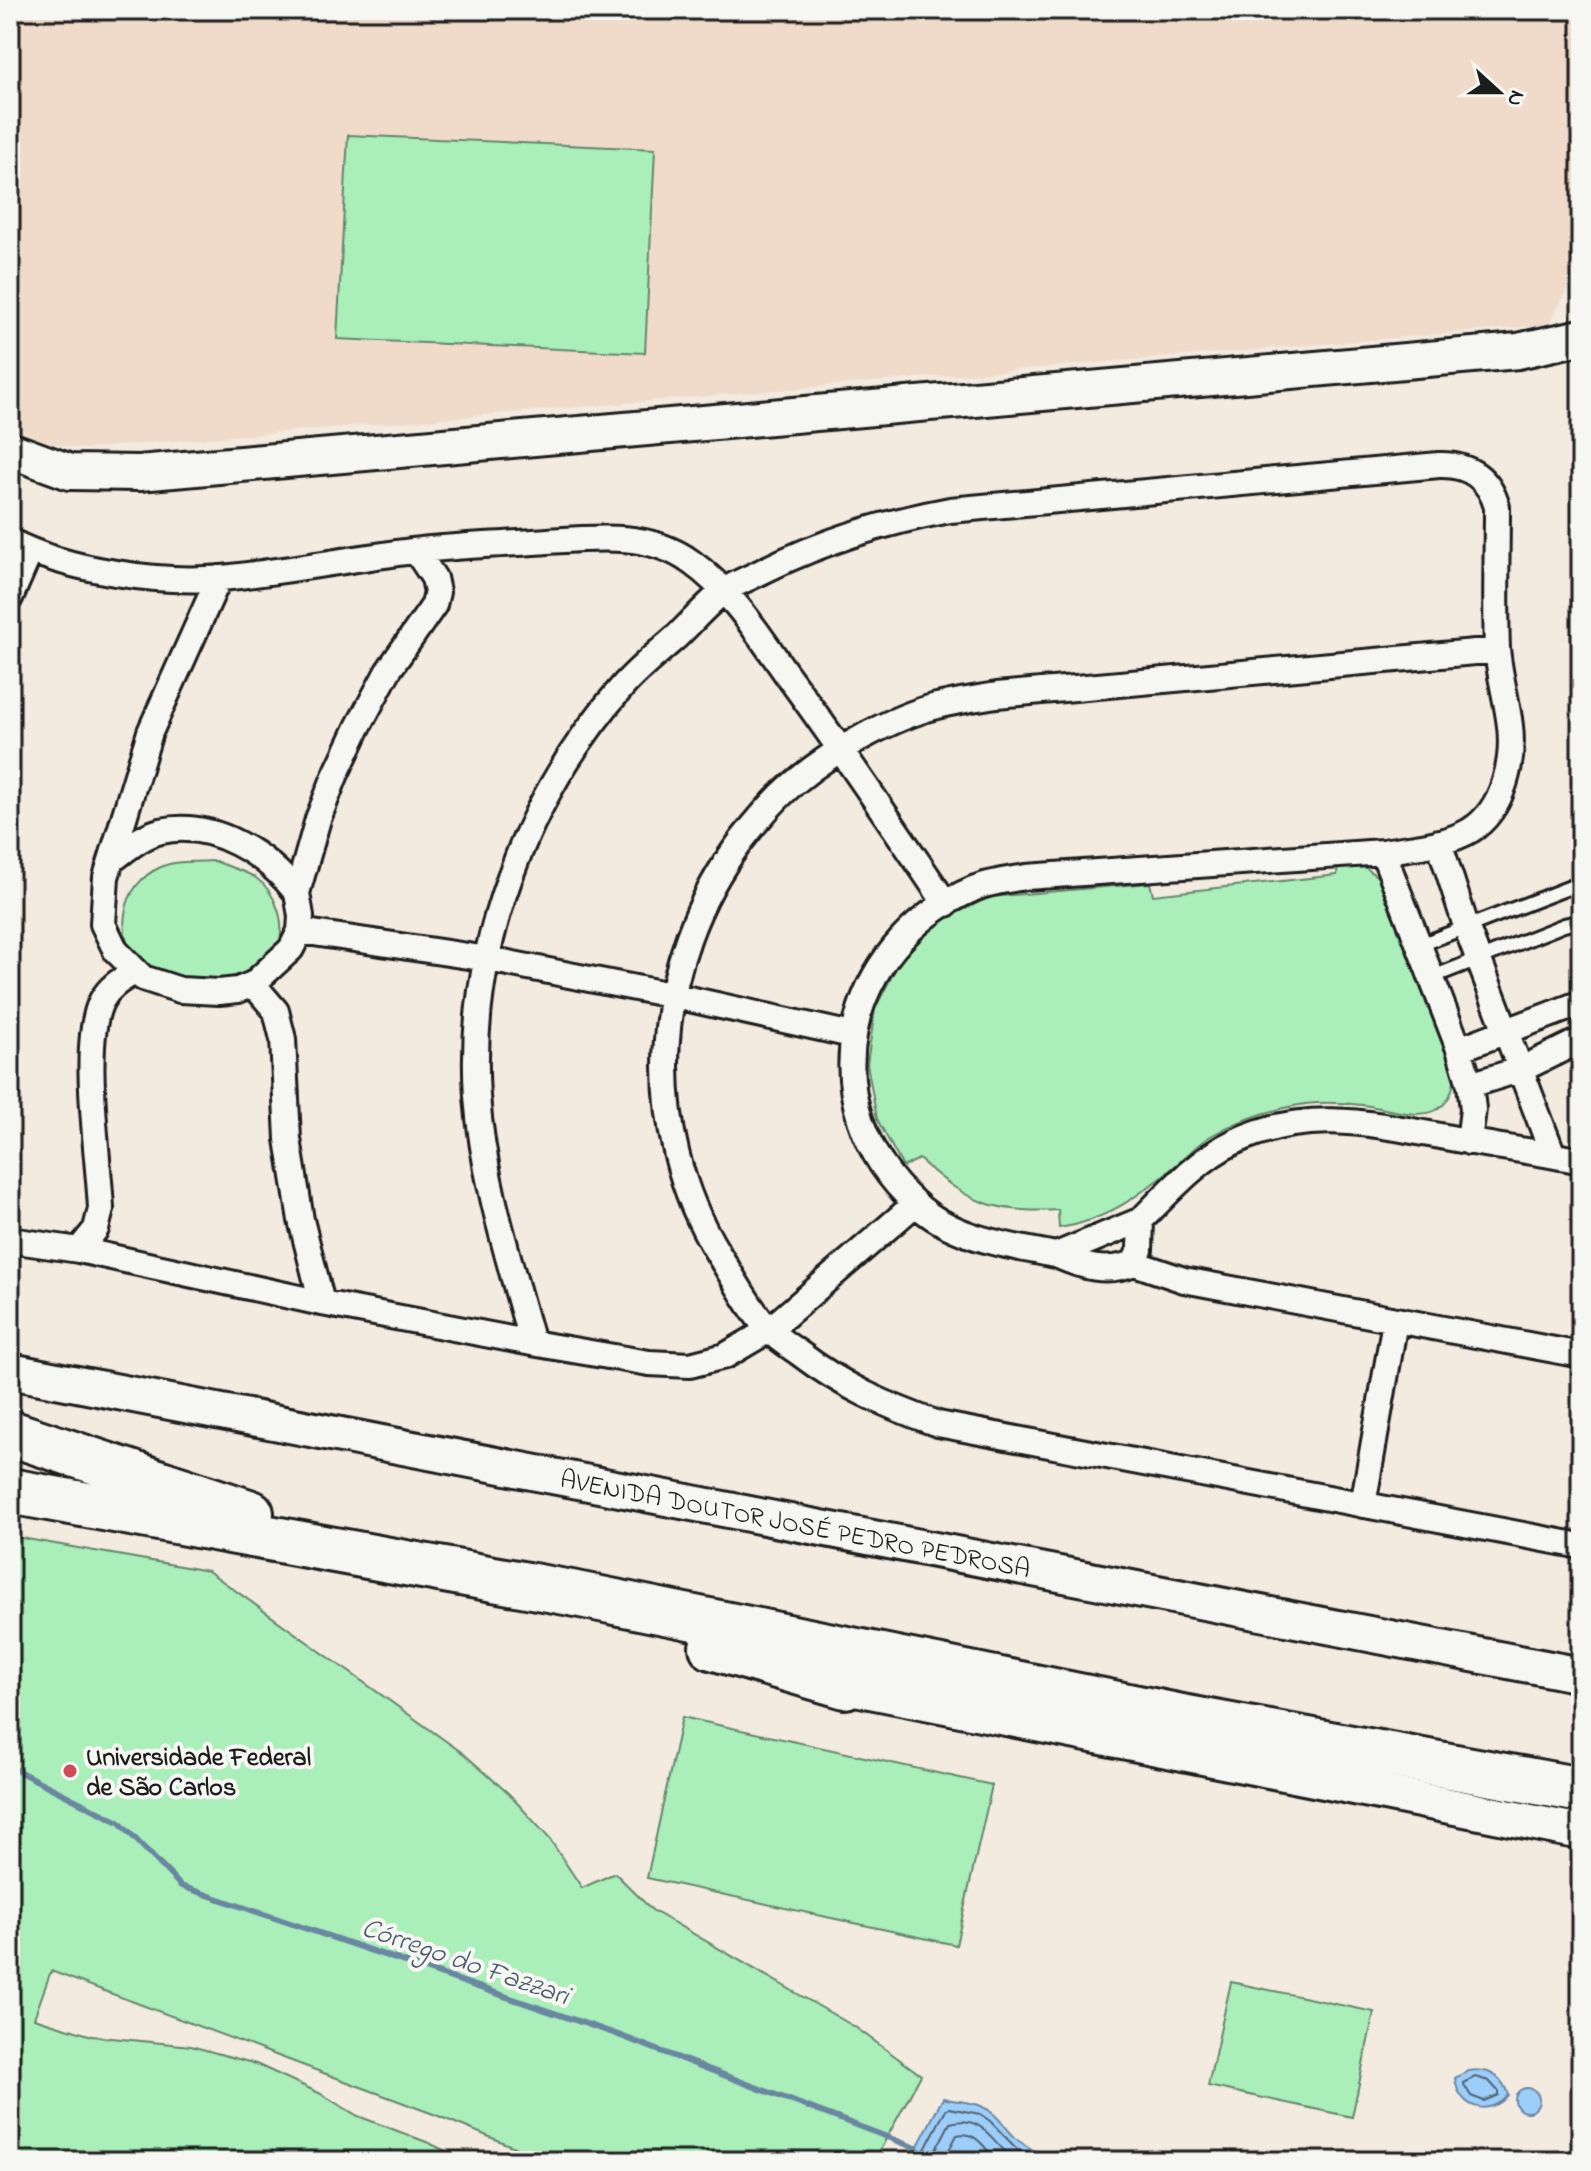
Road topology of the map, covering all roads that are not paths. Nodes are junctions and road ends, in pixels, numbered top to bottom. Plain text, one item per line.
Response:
1 (1581, 337) edge
2 (1518, 351) junction
3 (1581, 363) edge
4 (10, 450) edge
5 (20, 546) edge
6 (416, 551) junction
7 (219, 578) junction
8 (726, 590) junction
9 (10, 598) edge
10 (1497, 650) junction
11 (843, 750) junction
12 (1439, 842) junction
13 (1383, 852) junction
14 (112, 860) junction
15 (1581, 883) edge
16 (297, 893) junction
17 (946, 904) junction
18 (1581, 921) edge
19 (1466, 926) junction
20 (300, 931) junction
21 (1417, 946) junction
22 (488, 959) junction
23 (1479, 960) junction
24 (134, 972) junction
25 (1430, 978) junction
26 (253, 984) junction
27 (671, 995) junction
28 (1581, 1003) edge
29 (1507, 1029) junction
30 (852, 1035) junction
31 (1581, 1040) edge
32 (1459, 1049) junction
33 (1522, 1069) junction
34 (1470, 1085) junction
35 (1469, 1142) junction
36 (1553, 1155) junction
37 (1581, 1161) edge
38 (915, 1204) junction
39 (1141, 1220) junction
40 (10, 1240) edge
41 (79, 1250) junction
42 (1056, 1255) junction
43 (1134, 1263) junction
44 (322, 1303) junction
45 (1395, 1321) junction
46 (769, 1330) junction
47 (532, 1343) junction
48 (1581, 1355) edge
49 (10, 1371) edge
50 (10, 1433) edge
51 (10, 1470) edge
52 (10, 1491) edge
53 (1363, 1505) junction
54 (268, 1519) junction
55 (1581, 1546) edge
56 (571, 1593) junction
57 (1581, 1675) edge
58 (845, 1686) joint
59 (1581, 1769) edge
60 (1581, 1790) edge
61 (1581, 1832) edge

1 - 2 street
2 - 3 street
2 - 4 street
5 - 7 street
5 - 9 street
6 - 7 street
6 - 8 street
6 - 16 street
7 - 14 street
8 - 10 street
8 - 11 street
8 - 22 street
10 - 11 street
10 - 12 street
11 - 17 street
11 - 27 street
12 - 13 street
12 - 19 street
13 - 17 street
13 - 21 street
14 - 16 street
14 - 24 street
15 - 19 lane
16 - 20 street
17 - 30 street
18 - 23 lane
19 - 21 lane
19 - 23 street
20 - 22 street
20 - 26 street
21 - 25 street
22 - 27 street
22 - 47 street
23 - 25 lane
23 - 29 street
24 - 26 street
24 - 41 street
25 - 32 street
26 - 44 street
27 - 30 street
27 - 46 street
28 - 29 street
29 - 32 street
29 - 33 street
30 - 38 street
31 - 33 street
32 - 34 street
33 - 34 street
33 - 36 street
34 - 35 street
35 - 36 street
35 - 39 street
36 - 37 street
38 - 42 street
38 - 46 street
39 - 42 street
39 - 43 street
40 - 41 street
41 - 44 street
42 - 43 street
43 - 45 street
44 - 47 street
45 - 48 street
45 - 53 street
46 - 47 street
46 - 53 street
49 - 57 street, AVENIDA DOUTOR JOSÉ PEDRO PEDROSA
50 - 54 highway
51 - 54 highway
52 - 56 highway
53 - 55 street
54 - 59 highway
56 - 58 highway
56 - 60 highway
58 - 61 street

